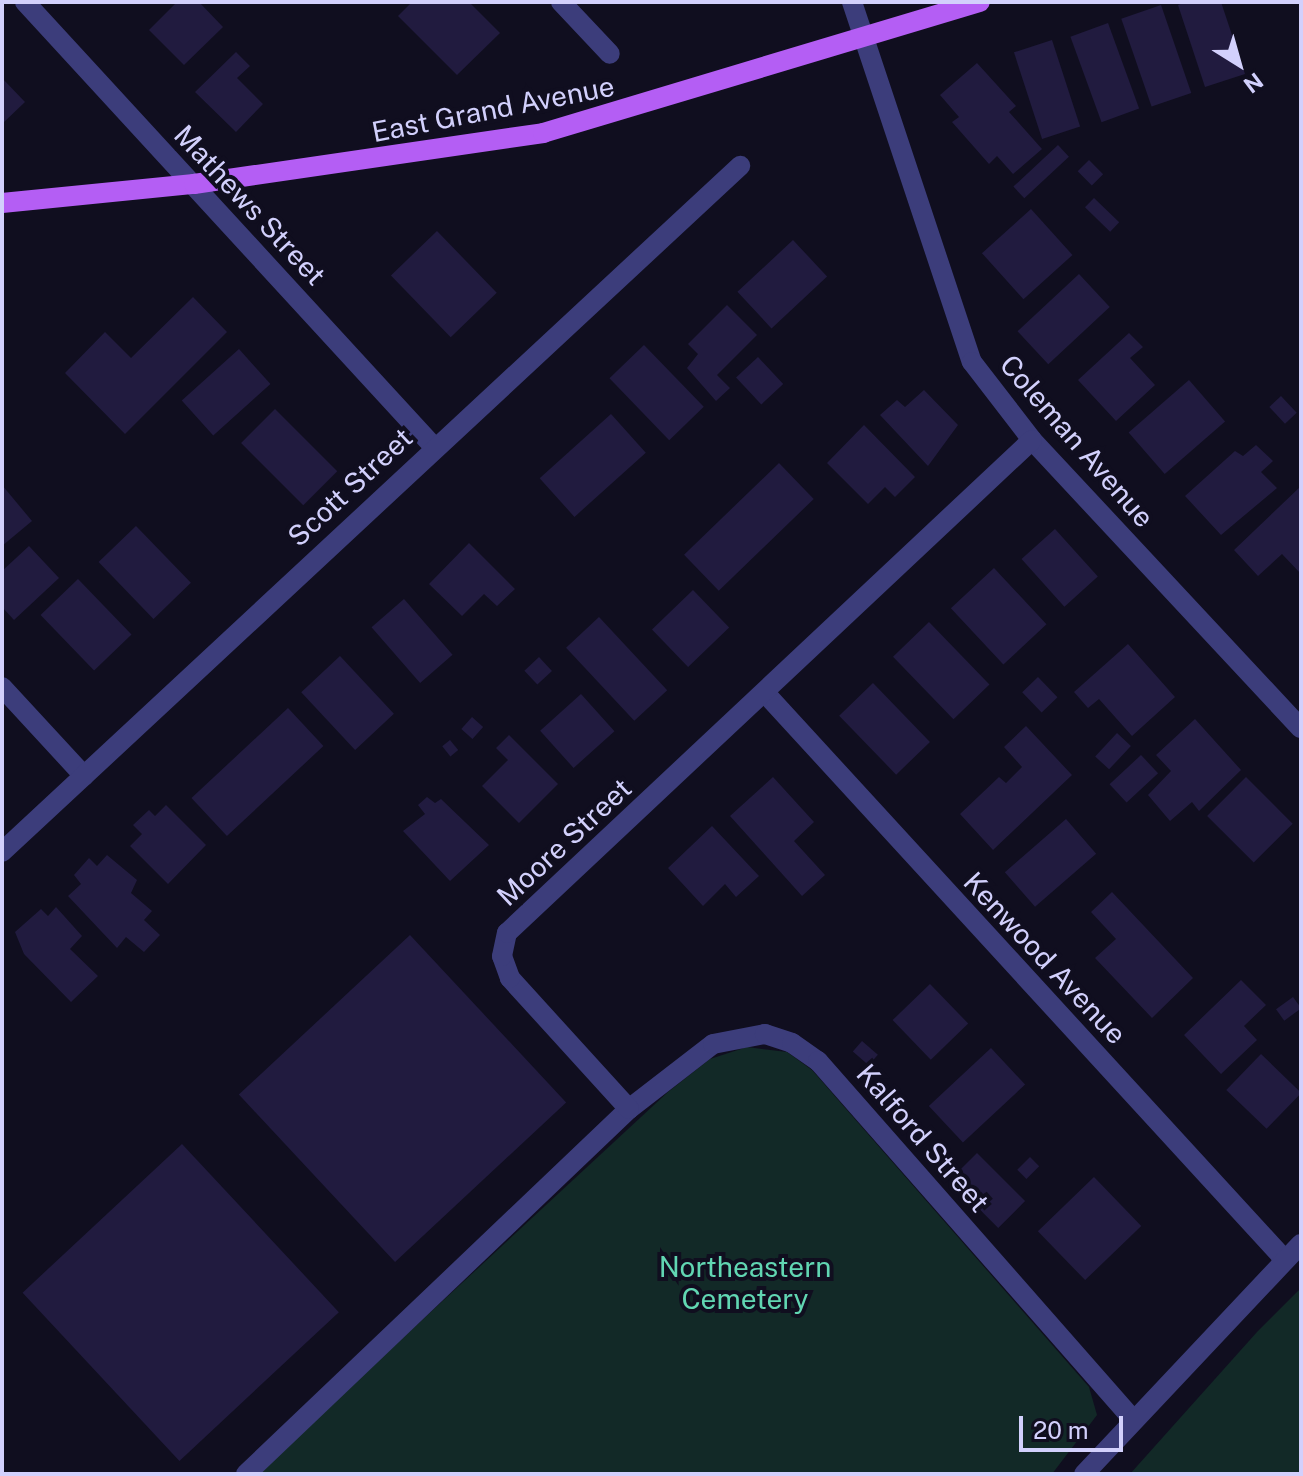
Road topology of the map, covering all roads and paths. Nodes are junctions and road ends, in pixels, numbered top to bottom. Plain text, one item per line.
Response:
1 (25, 2) edge
2 (561, 2) edge
3 (852, 2) edge
4 (980, 2) edge
5 (865, 41) junction
6 (610, 54) dead end
7 (740, 166) dead end
8 (194, 184) junction
9 (2, 203) edge
10 (1032, 440) junction
11 (434, 447) junction
12 (2, 687) edge
13 (766, 694) junction
14 (1301, 728) edge
15 (84, 776) junction
16 (2, 852) edge
17 (629, 1109) junction
18 (1301, 1244) edge
19 (1284, 1259) junction
20 (1131, 1417) junction
21 (246, 1474) edge
22 (1084, 1474) edge

1 - 8 street, Mathews Street
2 - 6 street
3 - 5 street, Coleman Avenue
4 - 5 main road, East Grand Avenue
5 - 8 main road, East Grand Avenue
5 - 10 street, Coleman Avenue
7 - 11 street, Scott Street
8 - 9 main road, East Grand Avenue
8 - 11 street, Mathews Street
10 - 13 street, Moore Street
10 - 14 street, Coleman Avenue
11 - 15 street, Scott Street
12 - 15 street
13 - 17 street, Moore Street
13 - 19 street, Kenwood Avenue
15 - 16 street, Scott Street
17 - 20 street, Kalford Street
17 - 21 street
18 - 19 street
19 - 20 street
20 - 22 street

